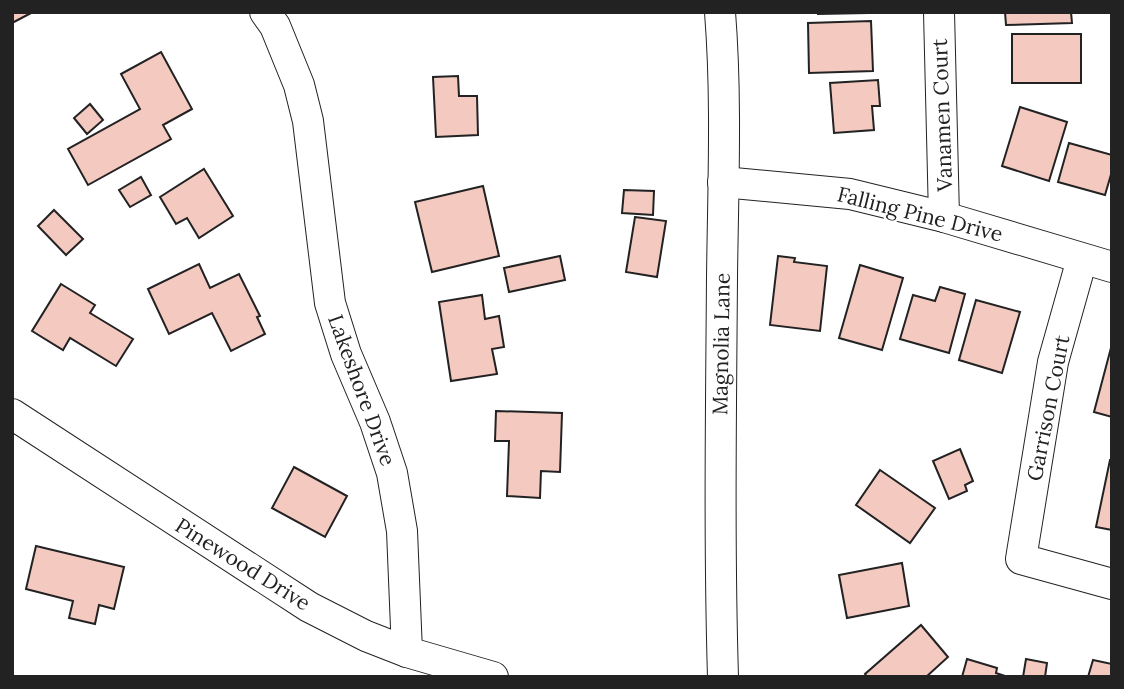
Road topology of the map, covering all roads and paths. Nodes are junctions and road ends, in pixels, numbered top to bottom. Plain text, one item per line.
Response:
1 (265, 12) edge
2 (720, 12) edge
3 (939, 12) edge
4 (723, 182) junction
5 (944, 217) junction
6 (1083, 259) junction
7 (1112, 267) edge
8 (12, 414) edge
9 (1112, 584) edge
10 (407, 652) junction
11 (493, 677) edge
12 (723, 677) edge

1 - 10 street, Lakeshore Drive
2 - 4 street, Magnolia Lane
3 - 5 street, Vanamen Court
4 - 5 street, Falling Pine Drive
4 - 12 street, Magnolia Lane
5 - 6 street, Falling Pine Drive
6 - 7 street, Falling Pine Drive
6 - 9 street, Garrison Court
8 - 10 street, Pinewood Drive
10 - 11 street, Pinewood Drive

